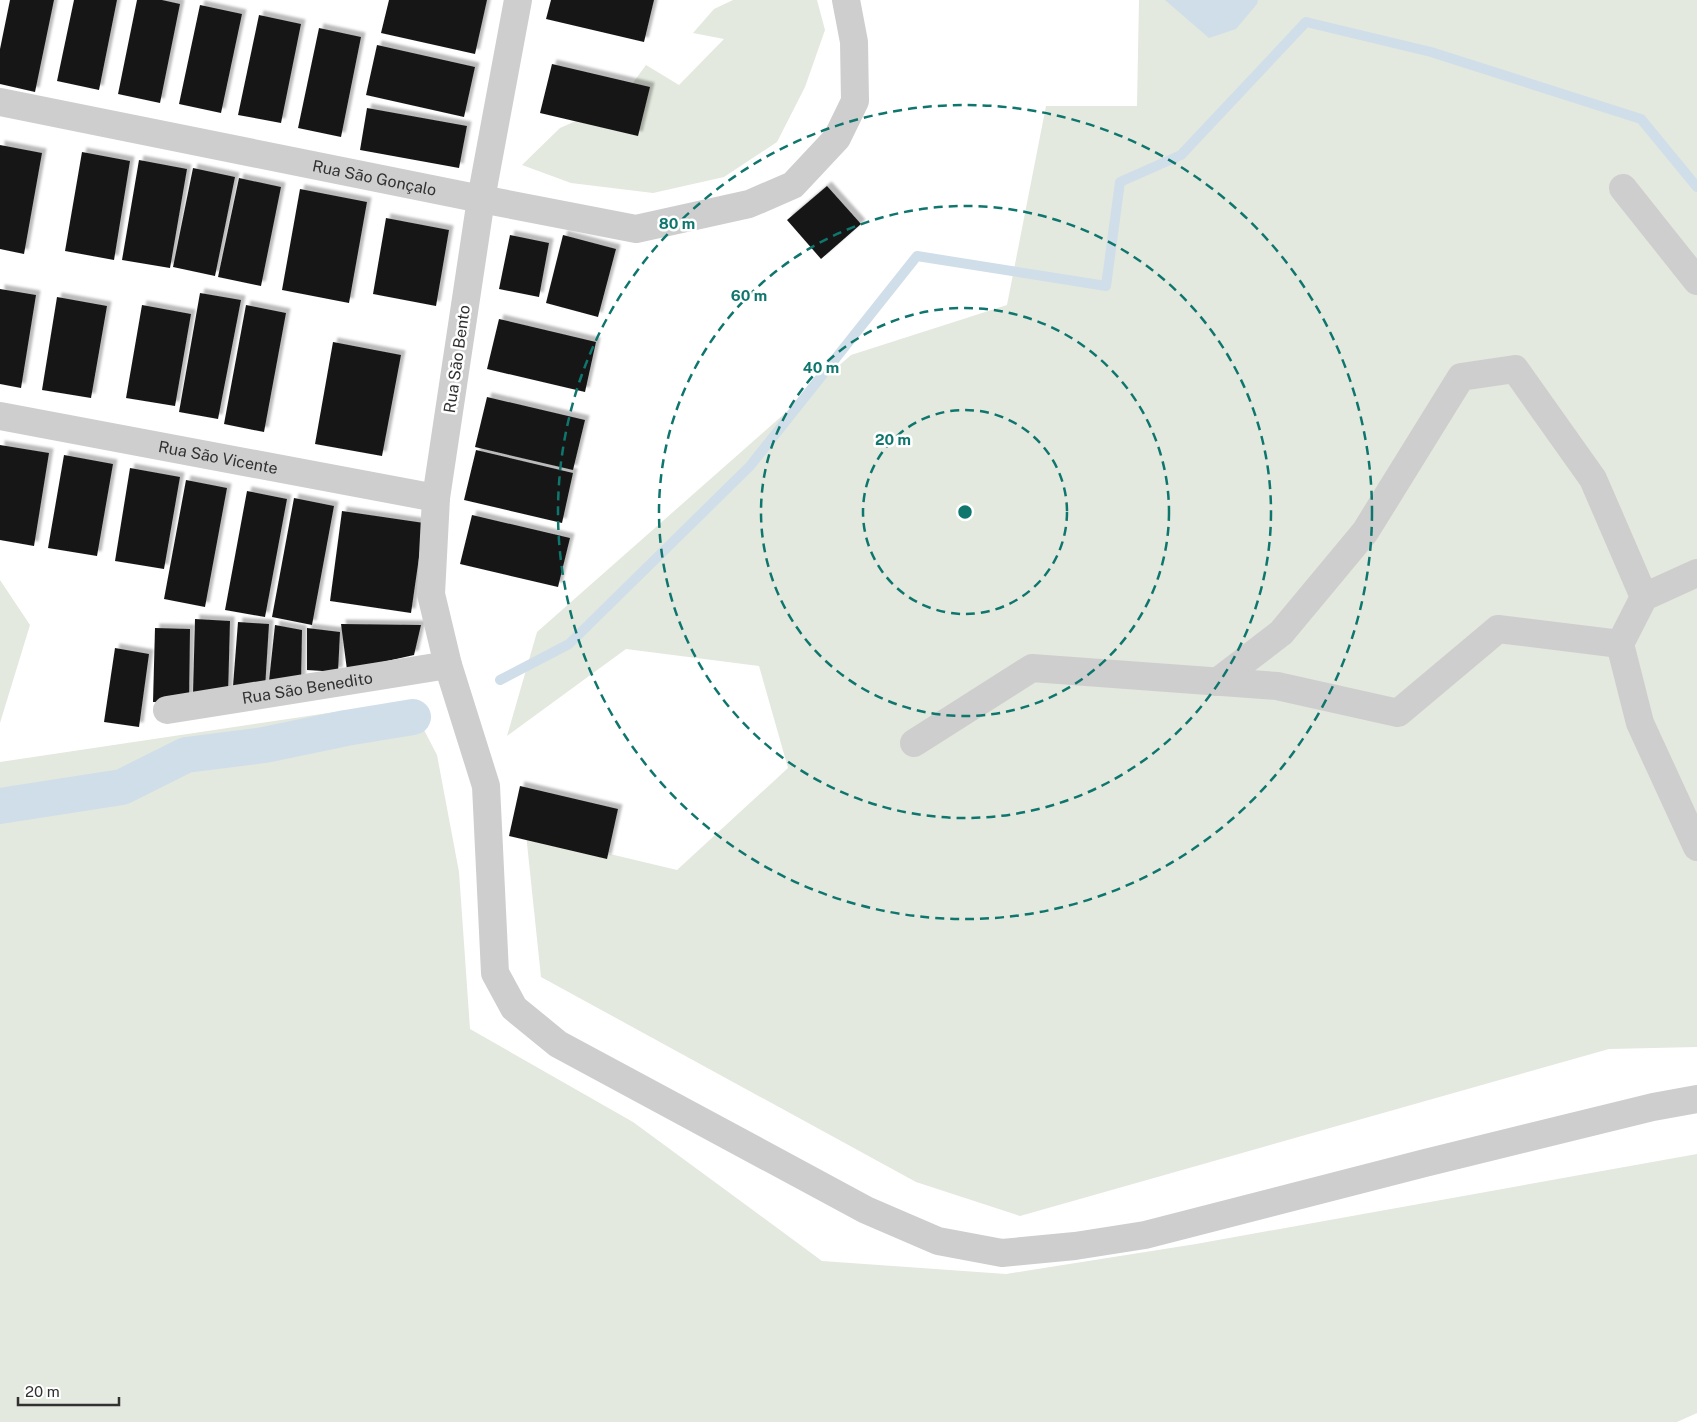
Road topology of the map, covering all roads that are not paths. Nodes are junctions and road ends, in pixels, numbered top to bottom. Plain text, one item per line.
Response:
1 (518, 0) edge
2 (846, 0) edge
3 (0, 102) edge
4 (1623, 188) dead end
5 (481, 199) junction
6 (1697, 281) edge
7 (0, 416) edge
8 (436, 498) junction
9 (1697, 572) edge
10 (1644, 597) junction
11 (1620, 644) junction
12 (448, 665) junction
13 (1217, 682) junction
14 (167, 710) dead end
15 (914, 743) dead end
16 (1697, 847) edge
17 (1697, 1099) edge

1 - 5 street, Rua São Bento
2 - 5 street, Rua São Gonçalo
3 - 5 street, Rua São Gonçalo
4 - 6 street
5 - 8 street, Rua São Bento
7 - 8 street, Rua São Vicente
8 - 12 street, Rua São Bento
9 - 10 street
10 - 11 street
10 - 13 street
11 - 13 street
11 - 16 street
12 - 14 street, Rua São Benedito
12 - 17 street, Rua São Bento
13 - 15 street

